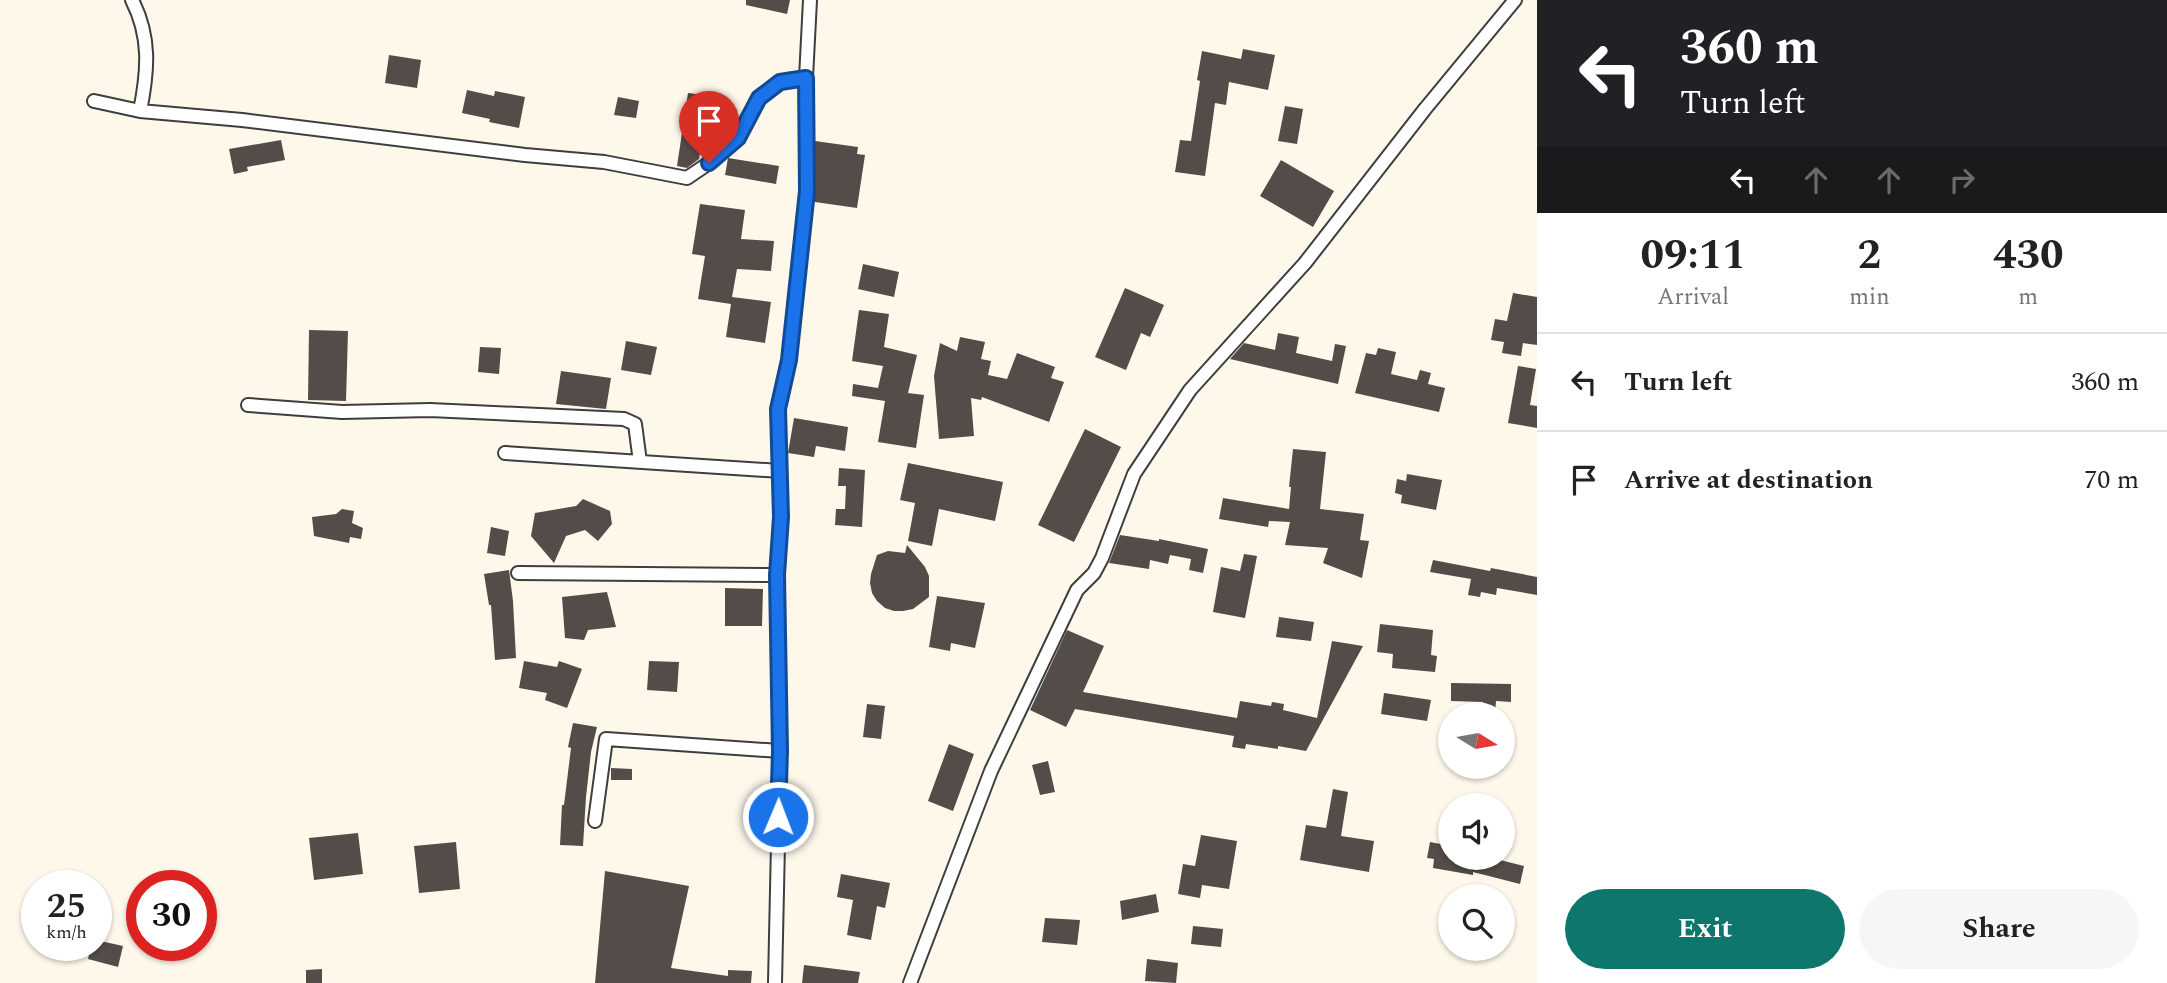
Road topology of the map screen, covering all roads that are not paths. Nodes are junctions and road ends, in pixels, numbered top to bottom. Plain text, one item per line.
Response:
1 (132, 0) edge
2 (810, 0) edge
3 (1515, 0) edge
4 (806, 78) junction
5 (94, 101) dead end
6 (140, 111) junction
7 (248, 405) dead end
8 (505, 453) dead end
9 (640, 462) junction
10 (780, 471) junction
11 (518, 573) dead end
12 (777, 575) junction
13 (780, 751) junction
14 (595, 821) dead end
15 (775, 983) edge
16 (910, 983) edge

1 - 6 street
2 - 4 street
3 - 16 street
4 - 6 street
4 - 10 street
5 - 6 street
7 - 9 street
8 - 9 street
9 - 10 street
10 - 12 street
11 - 12 street
12 - 13 street
13 - 14 street
13 - 15 street

